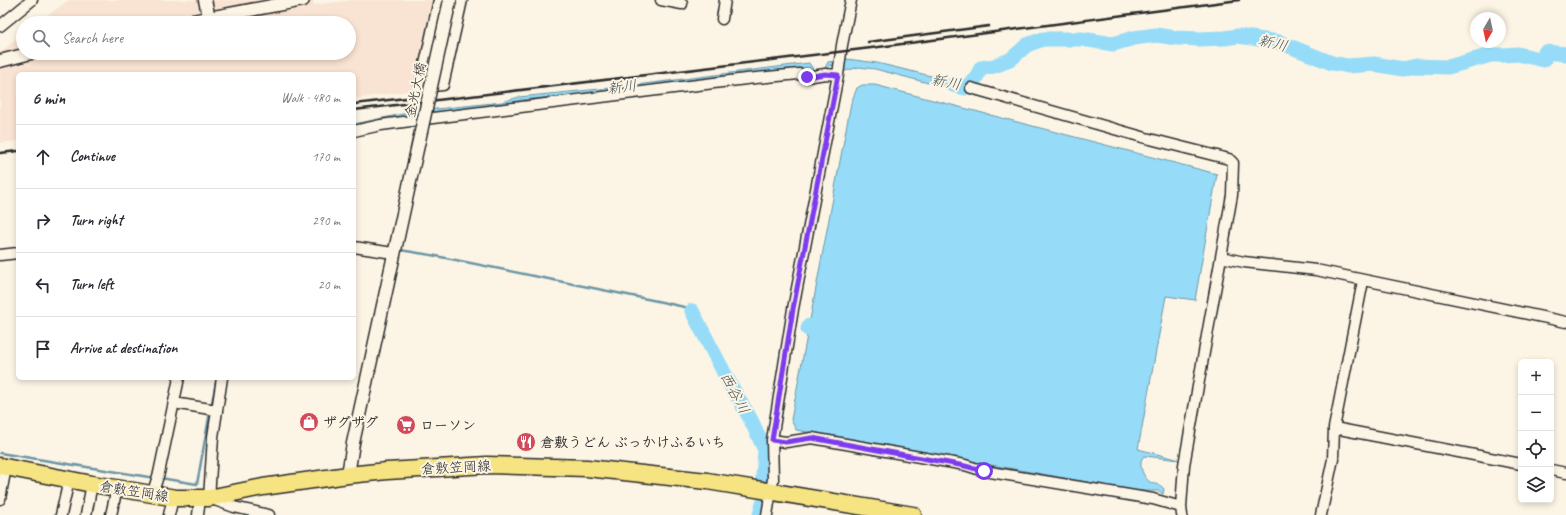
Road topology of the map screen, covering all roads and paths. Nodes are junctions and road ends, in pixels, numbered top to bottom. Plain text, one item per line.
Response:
1 (32, 0) edge
2 (205, 0) edge
3 (303, 0) edge
4 (439, 0) edge
5 (450, 0) edge
6 (462, 0) edge
7 (661, 0) edge
8 (725, 0) edge
9 (851, 0) edge
10 (682, 4) dead end
11 (209, 16) edge
12 (219, 16) edge
13 (722, 18) dead end
14 (0, 26) edge
15 (16, 57) edge
16 (0, 62) edge
17 (838, 75) junction
18 (971, 88) dead end
19 (356, 131) edge
20 (356, 247) edge
21 (394, 250) junction
22 (16, 253) edge
23 (0, 255) edge
24 (1221, 257) junction
25 (1363, 281) junction
26 (1566, 322) edge
27 (179, 380) edge
28 (221, 380) edge
29 (174, 403) junction
30 (212, 409) junction
31 (1334, 428) junction
32 (772, 440) junction
33 (1518, 463) edge
34 (3, 466) edge
35 (1554, 471) edge
36 (1566, 473) edge
37 (348, 475) junction
38 (69, 480) junction
39 (156, 483) junction
40 (92, 484) junction
41 (117, 488) junction
42 (771, 491) junction
43 (173, 498) junction
44 (204, 498) junction
45 (0, 499) edge
46 (1182, 511) edge
47 (61, 515) edge
48 (86, 515) edge
49 (112, 515) edge
50 (169, 515) edge
51 (198, 515) edge
52 (269, 515) edge
53 (766, 515) edge
54 (913, 515) edge
55 (1321, 515) edge

1 - 14 street
2 - 11 street
3 - 12 street
4 - 6 street
5 - 21 street, 金光大橋, bridge
7 - 10 street
8 - 13 street
9 - 17 street
15 - 16 street
17 - 19 street
17 - 32 street
18 - 24 street
20 - 21 street
21 - 37 street, 金光大橋
22 - 23 street
24 - 25 street
24 - 46 street
25 - 26 street
25 - 31 street
27 - 29 street
28 - 30 street
29 - 30 street
29 - 39 street
30 - 44 street
31 - 33 street
31 - 55 street
32 - 42 street
32 - 46 street
34 - 38 main road, 倉敷笠岡線
34 - 45 street
35 - 36 street
37 - 42 main road, 倉敷笠岡線
37 - 44 main road, 倉敷笠岡線
38 - 40 main road, 倉敷笠岡線
38 - 47 street
39 - 41 main road, 倉敷笠岡線
39 - 43 main road, 倉敷笠岡線
40 - 41 main road, 倉敷笠岡線
40 - 48 street
41 - 49 street
42 - 53 street
42 - 54 main road, 倉敷笠岡線
43 - 44 main road, 倉敷笠岡線
43 - 50 street
44 - 51 street
44 - 52 street

